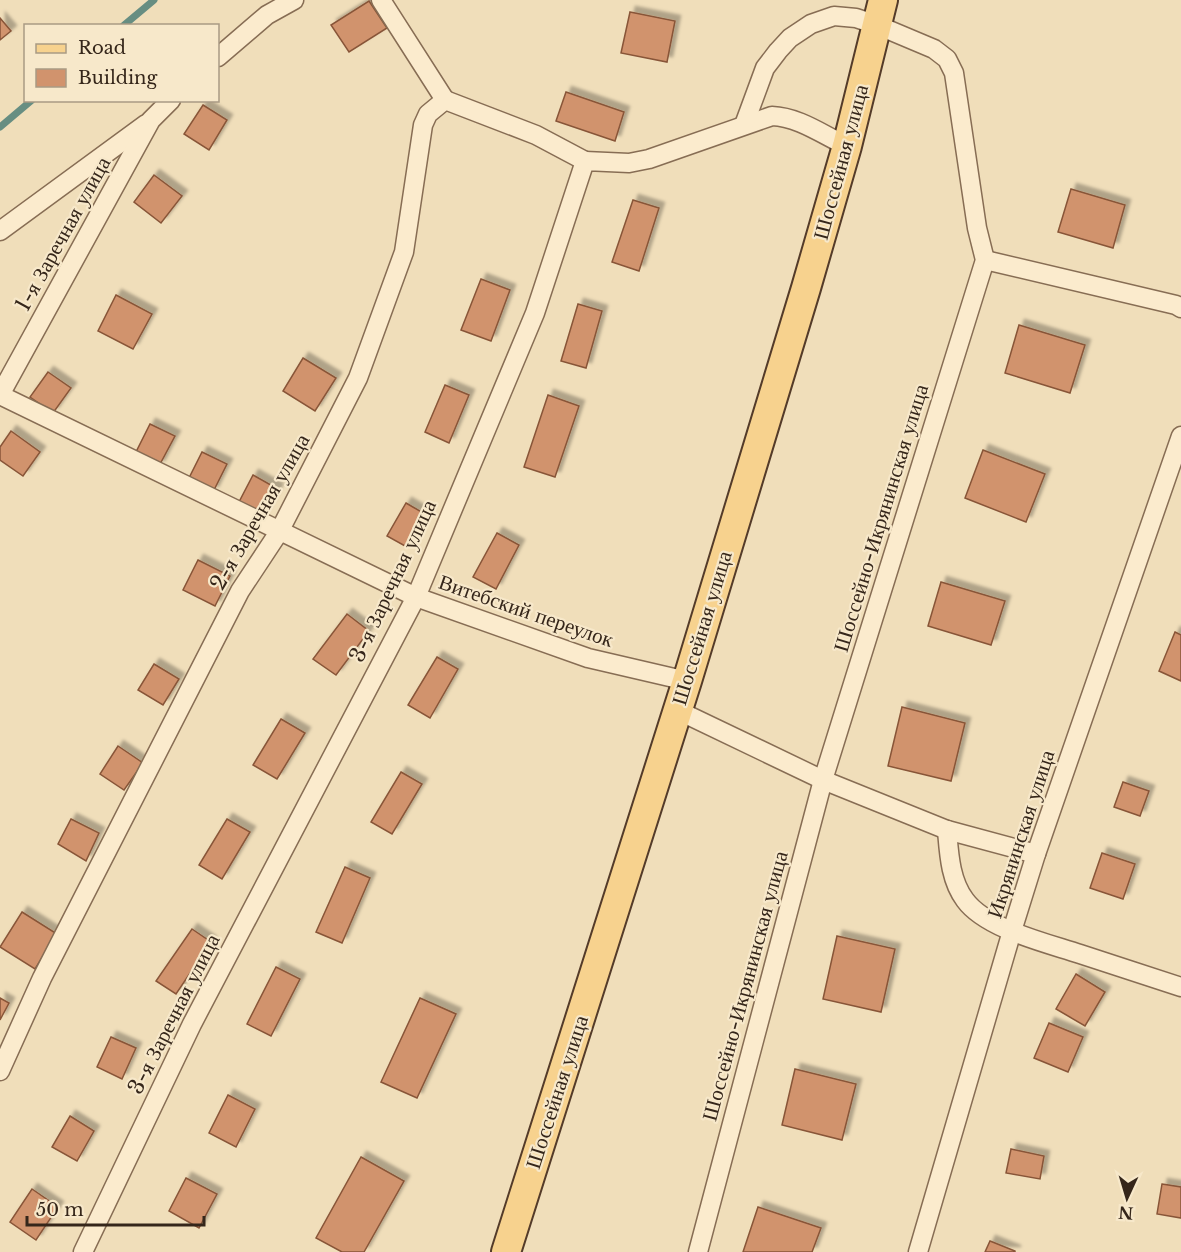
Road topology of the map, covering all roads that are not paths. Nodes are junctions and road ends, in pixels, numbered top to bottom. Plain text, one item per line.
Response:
1 (294, 0) edge
2 (381, 0) edge
3 (880, 12) edge
4 (219, 56) edge
5 (445, 100) junction
6 (169, 102) edge
7 (151, 120) junction
8 (744, 125) junction
9 (847, 146) junction
10 (585, 161) junction
11 (0, 231) edge
12 (985, 260) junction
13 (1181, 308) edge
14 (0, 395) edge
15 (1181, 436) edge
16 (279, 532) junction
17 (416, 597) junction
18 (687, 681) junction
19 (677, 710) junction
20 (823, 780) junction
21 (947, 830) junction
22 (1036, 854) junction
23 (1012, 931) junction
24 (1181, 987) edge
25 (0, 1071) edge
26 (83, 1252) edge
27 (506, 1252) edge
28 (698, 1252) edge
29 (918, 1252) edge

1 - 4 street
2 - 5 street
3 - 8 street
3 - 9 main road, Шоссейная улица
3 - 12 street
5 - 10 street
5 - 16 street, 2-я Заречная улица
6 - 7 street, 1-я Заречная улица
7 - 11 street
7 - 14 street, 1-я Заречная улица
8 - 9 street
8 - 10 street
9 - 18 main road, Шоссейная улица
10 - 17 street, 3-я Заречная улица
12 - 13 street
12 - 20 street, Шоссейно-Икрянинская улица
14 - 16 street, Витебский переулок
15 - 22 street, Икрянинская улица
16 - 17 street, Витебский переулок
16 - 25 street, 2-я Заречная улица
17 - 18 street, Витебский переулок
17 - 26 street, 3-я Заречная улица
18 - 19 main road, Шоссейная улица
19 - 20 street
19 - 27 main road, Шоссейная улица
20 - 21 street
20 - 28 street, Шоссейно-Икрянинская улица
21 - 22 street
21 - 23 street
22 - 23 street, Икрянинская улица
23 - 24 street
23 - 29 street, Икрянинская улица

